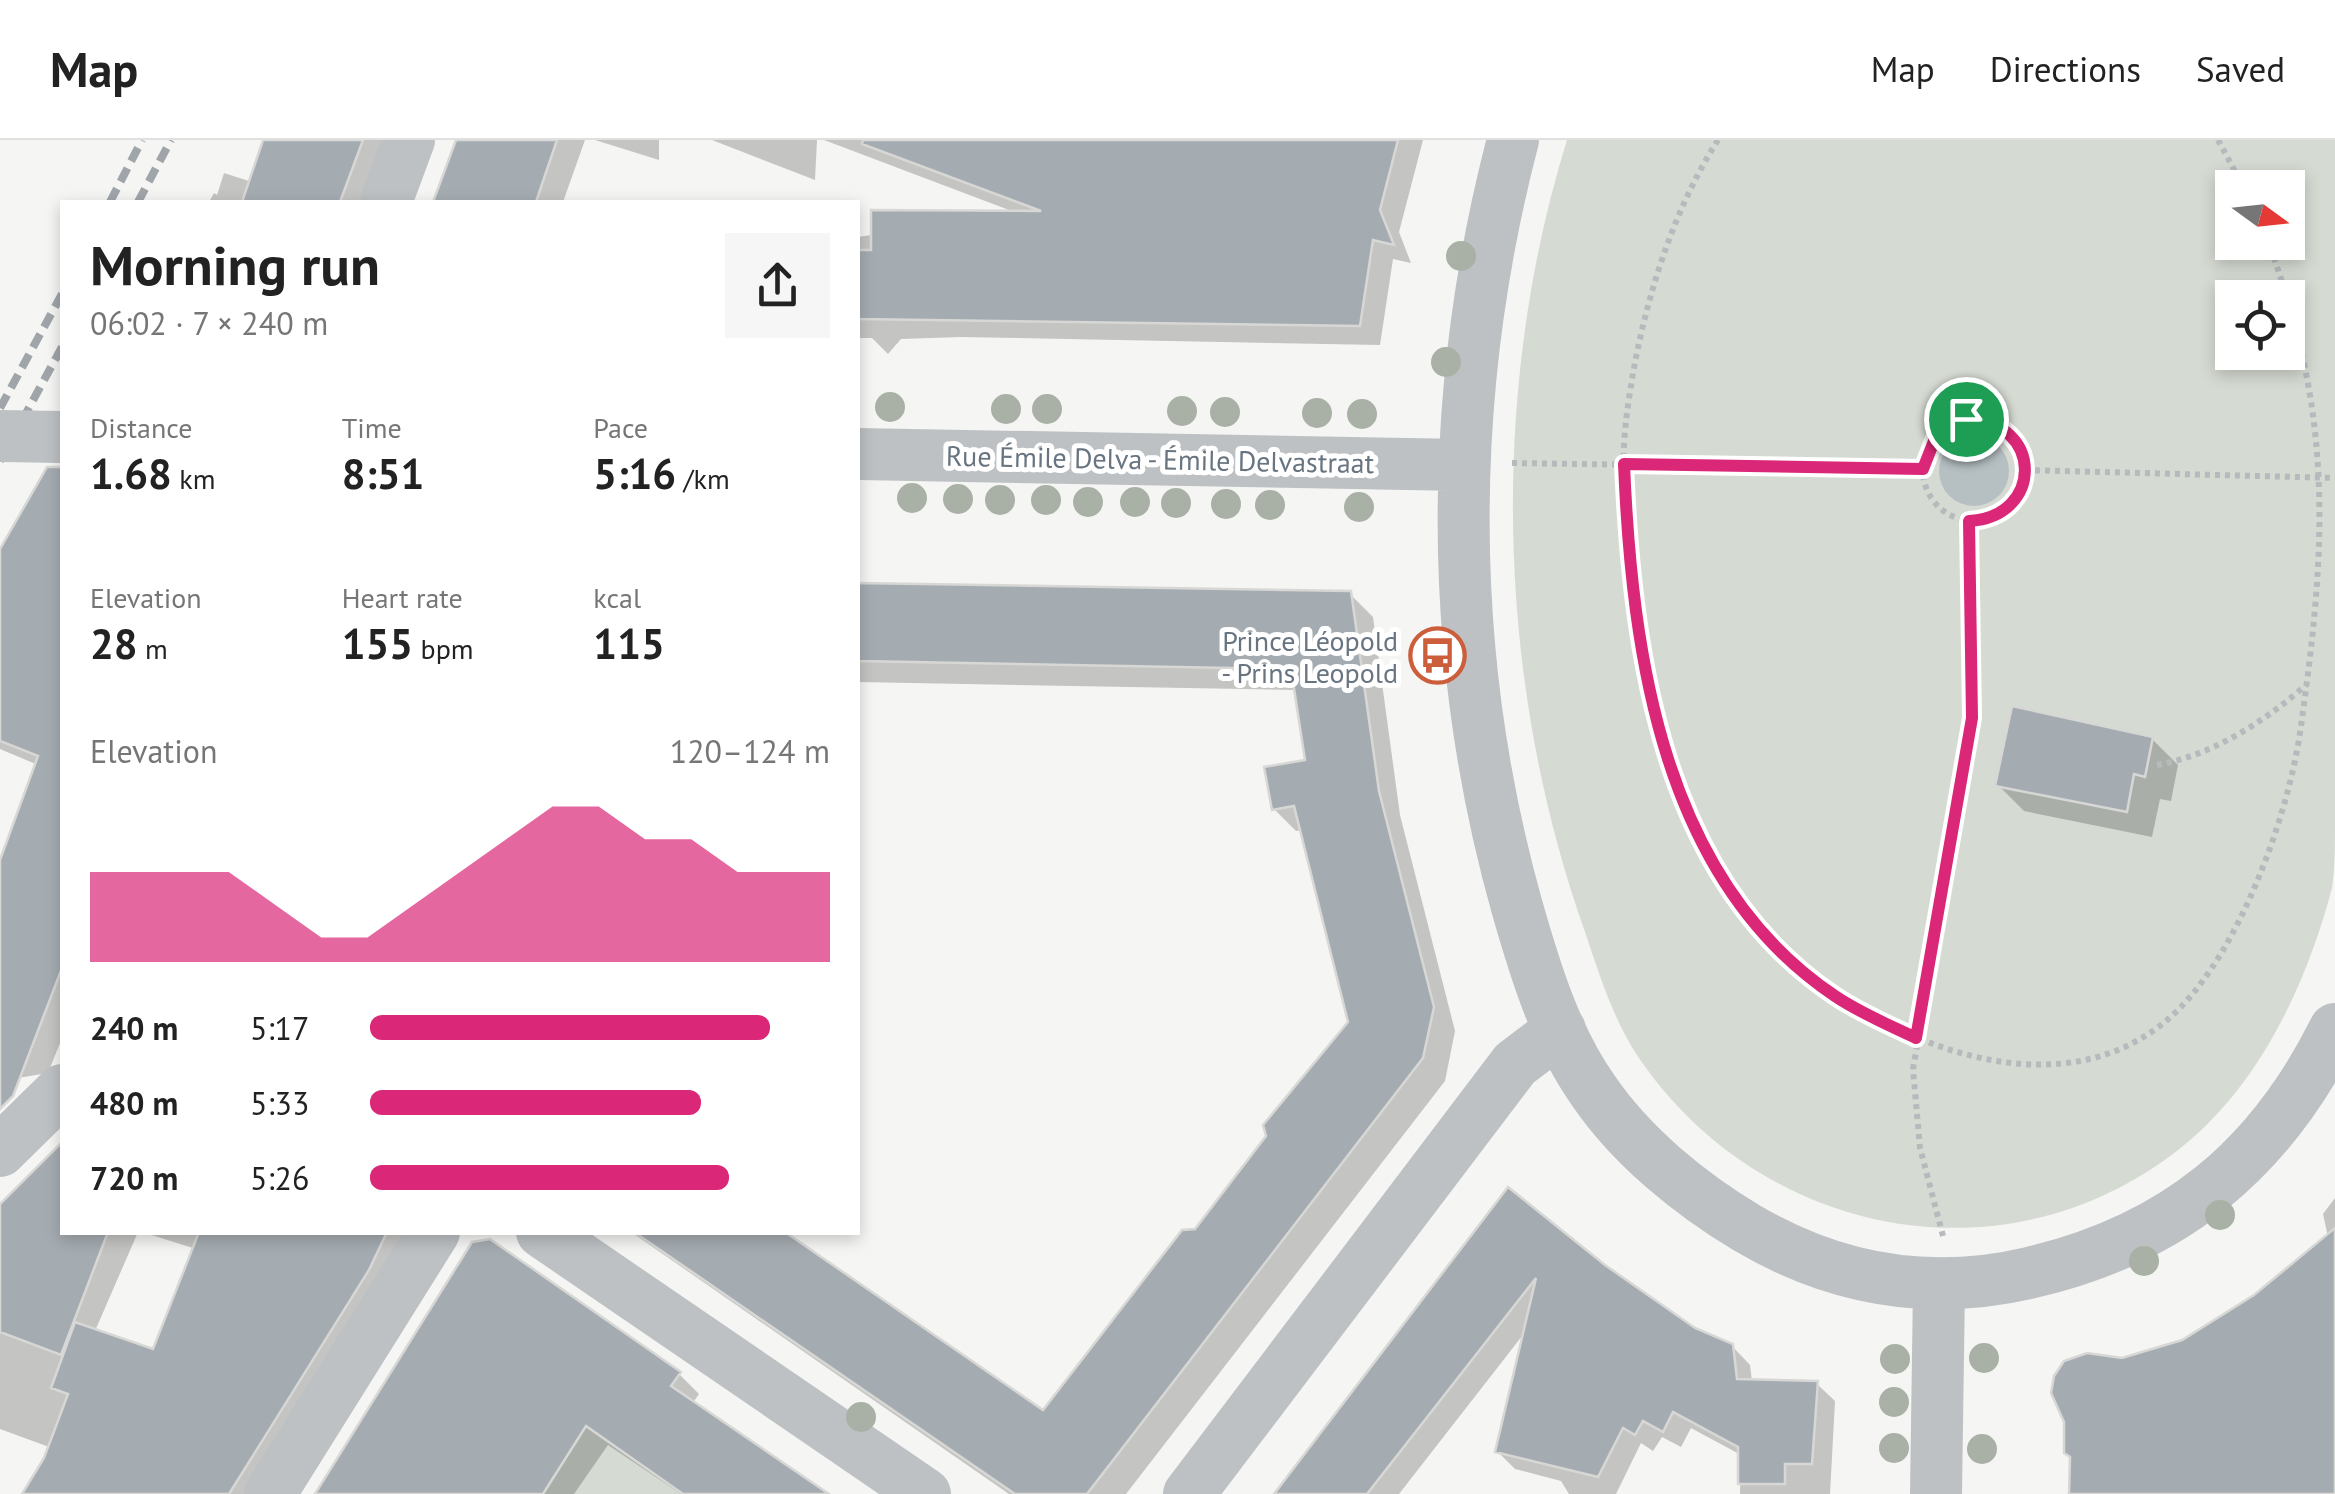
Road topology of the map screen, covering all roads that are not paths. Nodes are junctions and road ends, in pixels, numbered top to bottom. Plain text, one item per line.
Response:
1 (409, 140) edge
2 (1513, 140) edge
3 (387, 200) edge
4 (0, 436) edge
5 (60, 437) edge
6 (860, 454) edge
7 (1484, 464) junction
8 (2335, 1029) edge
9 (1560, 1030) junction
10 (60, 1088) edge
11 (60, 1090) edge
12 (0, 1102) edge
13 (0, 1151) edge
14 (432, 1235) edge
15 (546, 1235) edge
16 (1941, 1261) junction
17 (270, 1494) edge
18 (925, 1494) edge
19 (1189, 1494) edge
20 (1936, 1494) edge

1 - 3 street
2 - 7 street
4 - 5 street, bridge
6 - 7 street, Rue Émile Delva - Émile Delvastraat
7 - 9 street
8 - 16 street
9 - 16 street
9 - 19 street
10 - 12 street
11 - 13 street
14 - 17 street
15 - 18 street
16 - 20 street

